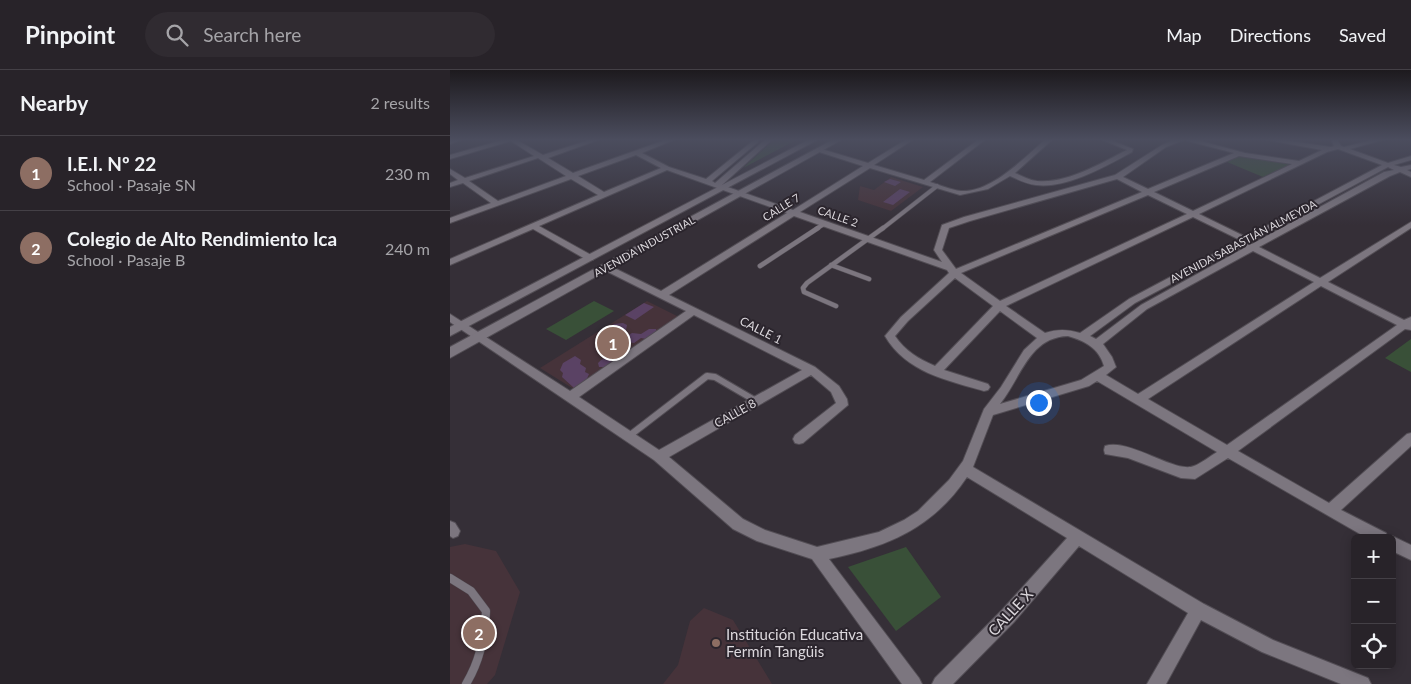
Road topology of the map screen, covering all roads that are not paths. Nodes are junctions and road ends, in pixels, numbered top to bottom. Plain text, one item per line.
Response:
1 (505, 168) edge
2 (558, 168) edge
3 (594, 168) edge
4 (667, 168) joint
5 (724, 168) edge
6 (735, 168) edge
7 (757, 168) edge
8 (786, 168) edge
9 (865, 168) edge
10 (873, 168) edge
11 (945, 168) edge
12 (1015, 168) edge
13 (1097, 168) edge
14 (1133, 168) edge
15 (1205, 168) edge
16 (1290, 168) edge
17 (1382, 168) edge
18 (1395, 168) edge
19 (1404, 168) edge
20 (1399, 169) junction
21 (450, 171) edge
22 (1009, 173) junction
23 (1411, 175) edge
24 (572, 176) junction
25 (1118, 178) junction
26 (463, 180) junction
27 (707, 182) junction
28 (924, 183) junction
29 (450, 185) edge
30 (720, 186) junction
31 (937, 186) junction
32 (1146, 191) junction
33 (740, 193) junction
34 (603, 195) junction
35 (497, 204) junction
36 (793, 213) junction
37 (1193, 214) junction
38 (450, 221) edge
39 (824, 224) junction
40 (1411, 224) edge
41 (533, 226) junction
42 (869, 239) junction
43 (1247, 243) junction
44 (590, 258) junction
45 (450, 262) edge
46 (831, 265) junction
47 (760, 266) dead end
48 (605, 267) junction
49 (952, 270) junction
50 (869, 279) dead end
51 (1322, 281) junction
52 (662, 295) junction
53 (1000, 305) junction
54 (836, 306) dead end
55 (693, 311) junction
56 (450, 317) edge
57 (1409, 324) edge
58 (471, 331) junction
59 (450, 332) edge
60 (1082, 336) junction
61 (1043, 337) junction
62 (1096, 344) junction
63 (450, 353) edge
64 (811, 370) junction
65 (937, 371) junction
66 (1098, 376) junction
67 (1007, 386) junction
68 (984, 387) dead end
69 (570, 396) junction
70 (1139, 399) junction
71 (756, 401) junction
72 (1024, 402) junction
73 (988, 412) junction
74 (629, 436) junction
75 (1411, 438) edge
76 (799, 439) dead end
77 (1110, 450) dead end
78 (1228, 452) junction
79 (658, 456) junction
80 (965, 469) junction
81 (1330, 511) junction
82 (1373, 534) edge
83 (1077, 537) junction
84 (1396, 546) edge
85 (1411, 553) edge
86 (817, 554) junction
87 (450, 578) edge
88 (1198, 610) junction
89 (466, 684) edge
90 (913, 684) edge
91 (941, 684) edge
92 (1156, 684) edge
93 (1362, 684) edge

1 - 26 street
2 - 24 street
3 - 24 street
4 - 27 street, CALLE 2
4 - 34 street
5 - 27 street
6 - 30 street
7 - 30 street, AVENIDA INDUSTRIAL
8 - 33 street, AVENIDA INDUSTRIAL
9 - 36 street, CALLE 7
10 - 28 street
11 - 28 street
12 - 22 street
13 - 22 street
14 - 25 street
15 - 32 street
16 - 37 street
17 - 43 street, AVENIDA SABASTIÁN ALMEYDA
18 - 20 street
19 - 20 street, AVENIDA SABASTIÁN ALMEYDA
20 - 23 street
20 - 43 street, AVENIDA SABASTIÁN ALMEYDA
21 - 26 street
22 - 31 street
24 - 34 street
24 - 35 street
25 - 32 street
25 - 49 street
26 - 29 street
26 - 35 street
27 - 30 street, CALLE 2
28 - 31 street
30 - 33 street, CALLE 2
30 - 44 street, AVENIDA INDUSTRIAL
31 - 42 lane
32 - 37 street
32 - 49 street
33 - 36 street, CALLE 2
33 - 48 street, AVENIDA INDUSTRIAL
34 - 41 street
35 - 38 street
36 - 39 street, CALLE 2
36 - 52 street, CALLE 7
37 - 43 street
37 - 53 street
39 - 42 street, CALLE 2
39 - 47 lane
40 - 51 street
41 - 44 street
41 - 45 street
42 - 46 lane
42 - 49 street, CALLE 2
43 - 51 street
43 - 60 street, AVENIDA SABASTIÁN ALMEYDA
43 - 62 street, AVENIDA SABASTIÁN ALMEYDA
44 - 58 street, AVENIDA INDUSTRIAL
46 - 50 lane
46 - 54 lane
48 - 52 street, CALLE 1
48 - 58 street, AVENIDA INDUSTRIAL
49 - 53 street
49 - 65 street
51 - 57 street
51 - 70 street
52 - 55 street, CALLE 1
53 - 61 street
53 - 65 street
55 - 64 street, CALLE 1
55 - 69 street
56 - 58 street
57 - 78 street
58 - 59 street, AVENIDA INDUSTRIAL
58 - 63 street, AVENIDA INDUSTRIAL
58 - 69 street
60 - 61 street
60 - 62 street
61 - 67 street
62 - 66 street
64 - 71 street, CALLE 8
64 - 76 street, CALLE 1
65 - 68 street
66 - 70 street
66 - 72 street
67 - 72 street
67 - 73 street
69 - 74 street
70 - 78 street
71 - 74 lane
71 - 79 street, CALLE 8
72 - 73 street
73 - 80 street
74 - 79 street
75 - 81 street
77 - 78 street
78 - 81 street
79 - 86 street
80 - 83 street
80 - 86 street
81 - 82 street
83 - 88 street
83 - 91 street, CALLE X
84 - 85 street
86 - 90 street
87 - 89 lane
88 - 92 street
88 - 93 street

